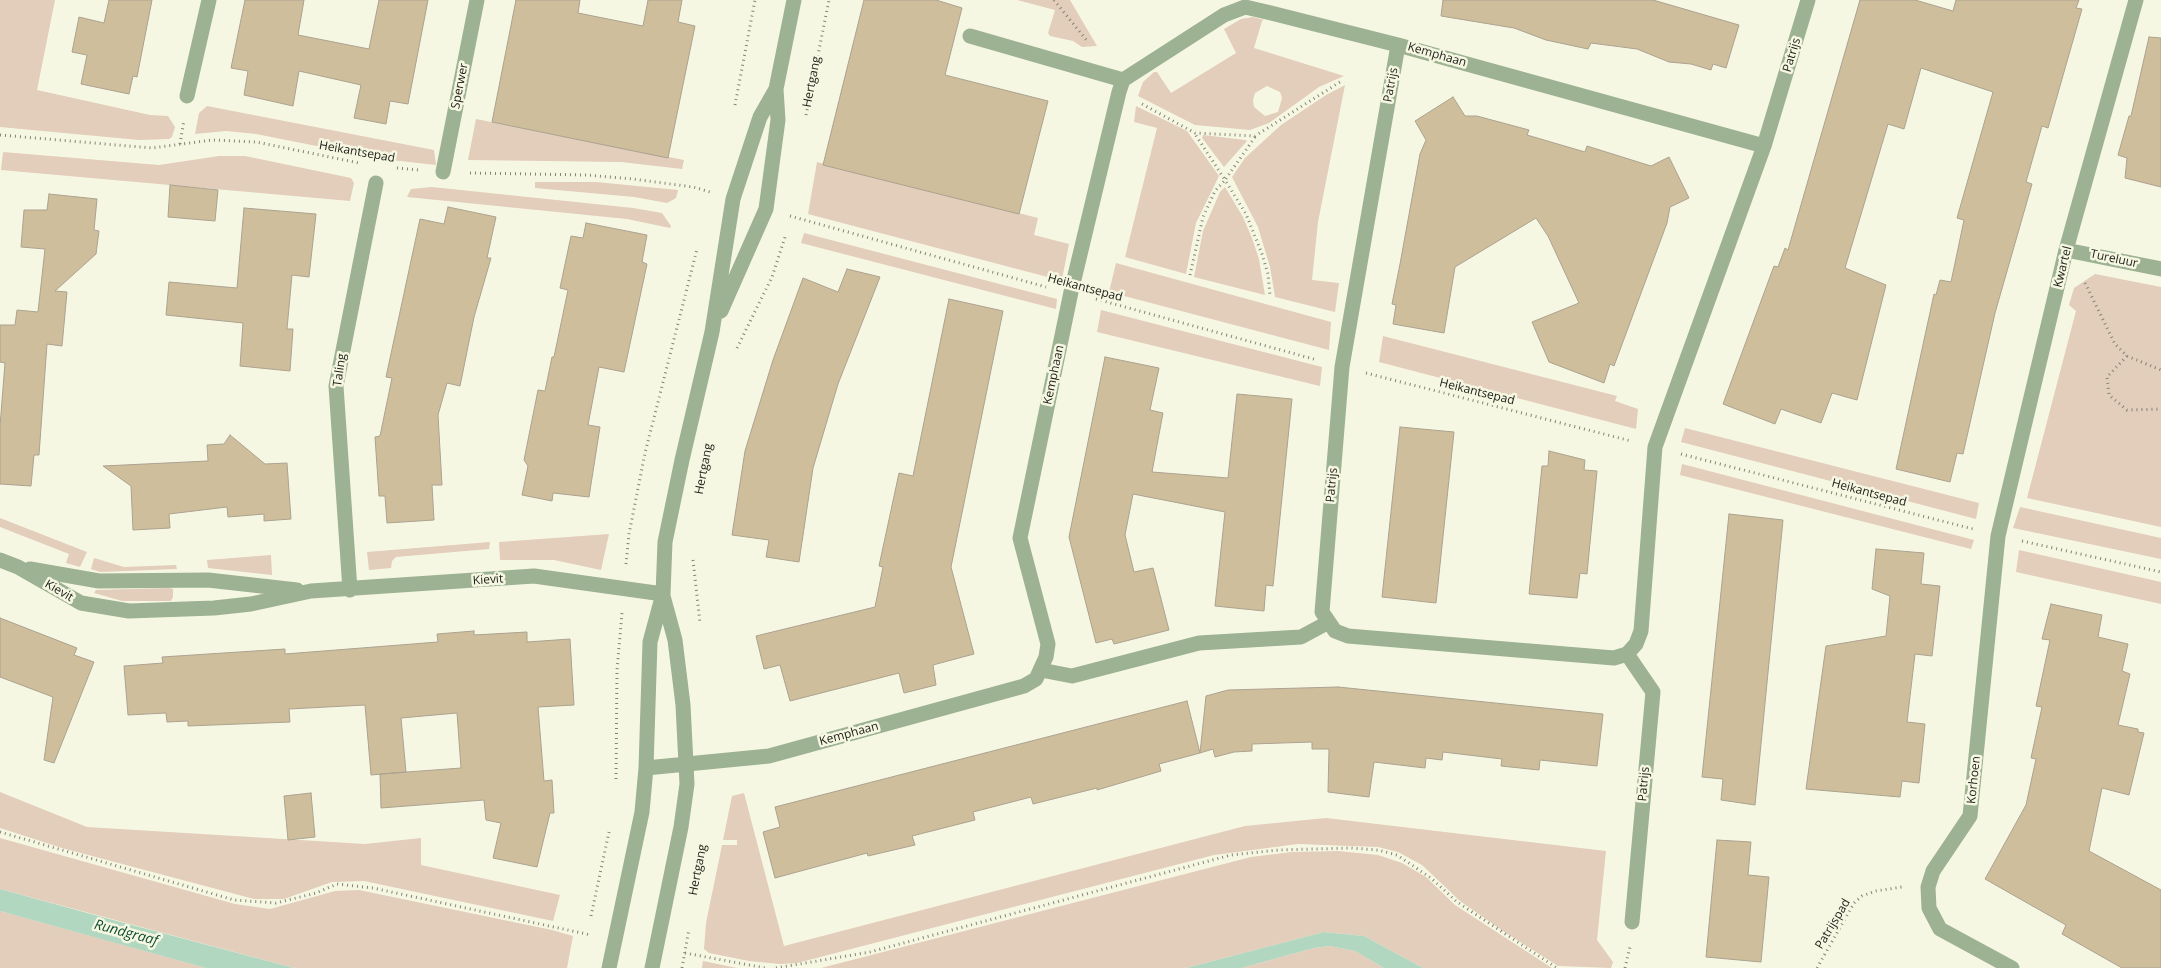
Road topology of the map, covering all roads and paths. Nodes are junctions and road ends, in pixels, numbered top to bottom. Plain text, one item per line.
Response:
1 (209, 0) edge
2 (477, 0) edge
3 (755, 0) edge
4 (794, 0) edge
5 (829, 0) edge
6 (1054, 0) edge
7 (1808, 0) edge
8 (2136, 0) edge
9 (970, 36) dead end
10 (1398, 45) junction
11 (1091, 46) dead end
12 (1340, 82) dead end
13 (1121, 86) junction
14 (776, 89) junction
15 (187, 96) dead end
16 (734, 109) dead end
17 (805, 118) dead end
18 (1195, 133) junction
19 (0, 135) edge
20 (1255, 136) junction
21 (1764, 146) junction
22 (360, 163) dead end
23 (388, 167) dead end
24 (443, 172) junction
25 (1225, 180) junction
26 (376, 183) dead end
27 (713, 183) dead end
28 (793, 208) dead end
29 (791, 217) junction
30 (2066, 250) junction
31 (2161, 269) edge
32 (1190, 276) dead end
33 (1071, 292) junction
34 (1270, 295) dead end
35 (712, 332) junction
36 (733, 356) dead end
37 (2127, 356) junction
38 (1342, 367) junction
39 (2161, 370) edge
40 (2161, 410) edge
41 (1654, 447) junction
42 (1998, 536) junction
43 (692, 555) dead end
44 (0, 560) edge
45 (18, 567) junction
46 (2161, 572) edge
47 (350, 590) junction
48 (311, 591) junction
49 (663, 594) junction
50 (1327, 623) junction
51 (701, 631) dead end
52 (1627, 654) junction
53 (1041, 670) junction
54 (688, 765) junction
55 (646, 768) junction
56 (0, 832) edge
57 (1928, 887) junction
58 (1632, 922) dead end
59 (689, 925) dead end
60 (588, 934) dead end
61 (610, 968) edge
62 (652, 968) edge
63 (682, 968) edge
64 (776, 968) edge
65 (1557, 968) edge
66 (1817, 968) edge
67 (2012, 968) edge

1 - 15 street
2 - 24 street, Sperwer
3 - 16 path
4 - 14 street, Hertgang
5 - 17 path, Hertgang
6 - 11 path
7 - 21 street, Patrijs
8 - 30 street, Kwartel
9 - 13 street
10 - 13 street, Kemphaan
10 - 21 street, Kemphaan
10 - 38 street, Patrijs
12 - 20 path
13 - 18 path
13 - 33 street, Kemphaan
14 - 35 street, Hertgang
14 - 35 street, Hertgang
18 - 20 path
18 - 25 path
19 - 22 path, Heikantsepad
20 - 25 path
21 - 41 street, Patrijs
23 - 24 path, Heikantsepad
24 - 27 path, Heikantsepad
25 - 32 path
25 - 34 path
26 - 47 street, Taling
28 - 29 path
29 - 33 path, Heikantsepad
29 - 36 path
30 - 31 street, Tureluur
30 - 37 path
30 - 42 street, Kwartel
33 - 38 path, Heikantsepad
33 - 53 street, Kemphaan
35 - 49 street, Hertgang
37 - 39 path
37 - 40 path
38 - 41 path, Heikantsepad
38 - 50 street, Patrijs
41 - 42 path, Heikantsepad
41 - 52 street, Patrijs
42 - 46 path, Heikantsepad
42 - 57 street, Korhoen
43 - 51 path
44 - 45 street, Kievit
45 - 48 street, Kievit
45 - 48 street, Kievit
47 - 48 street, Kievit
47 - 49 street, Kievit
49 - 54 street, Hertgang
49 - 55 street, Hertgang
50 - 52 street
50 - 53 street
52 - 58 street, Patrijs
53 - 54 street, Kemphaan
54 - 55 street, Kemphaan
54 - 62 street, Hertgang
55 - 61 street, Hertgang
56 - 60 path
57 - 66 path, Patrijspad
57 - 67 street, Korhoen
59 - 63 path
64 - 65 path

